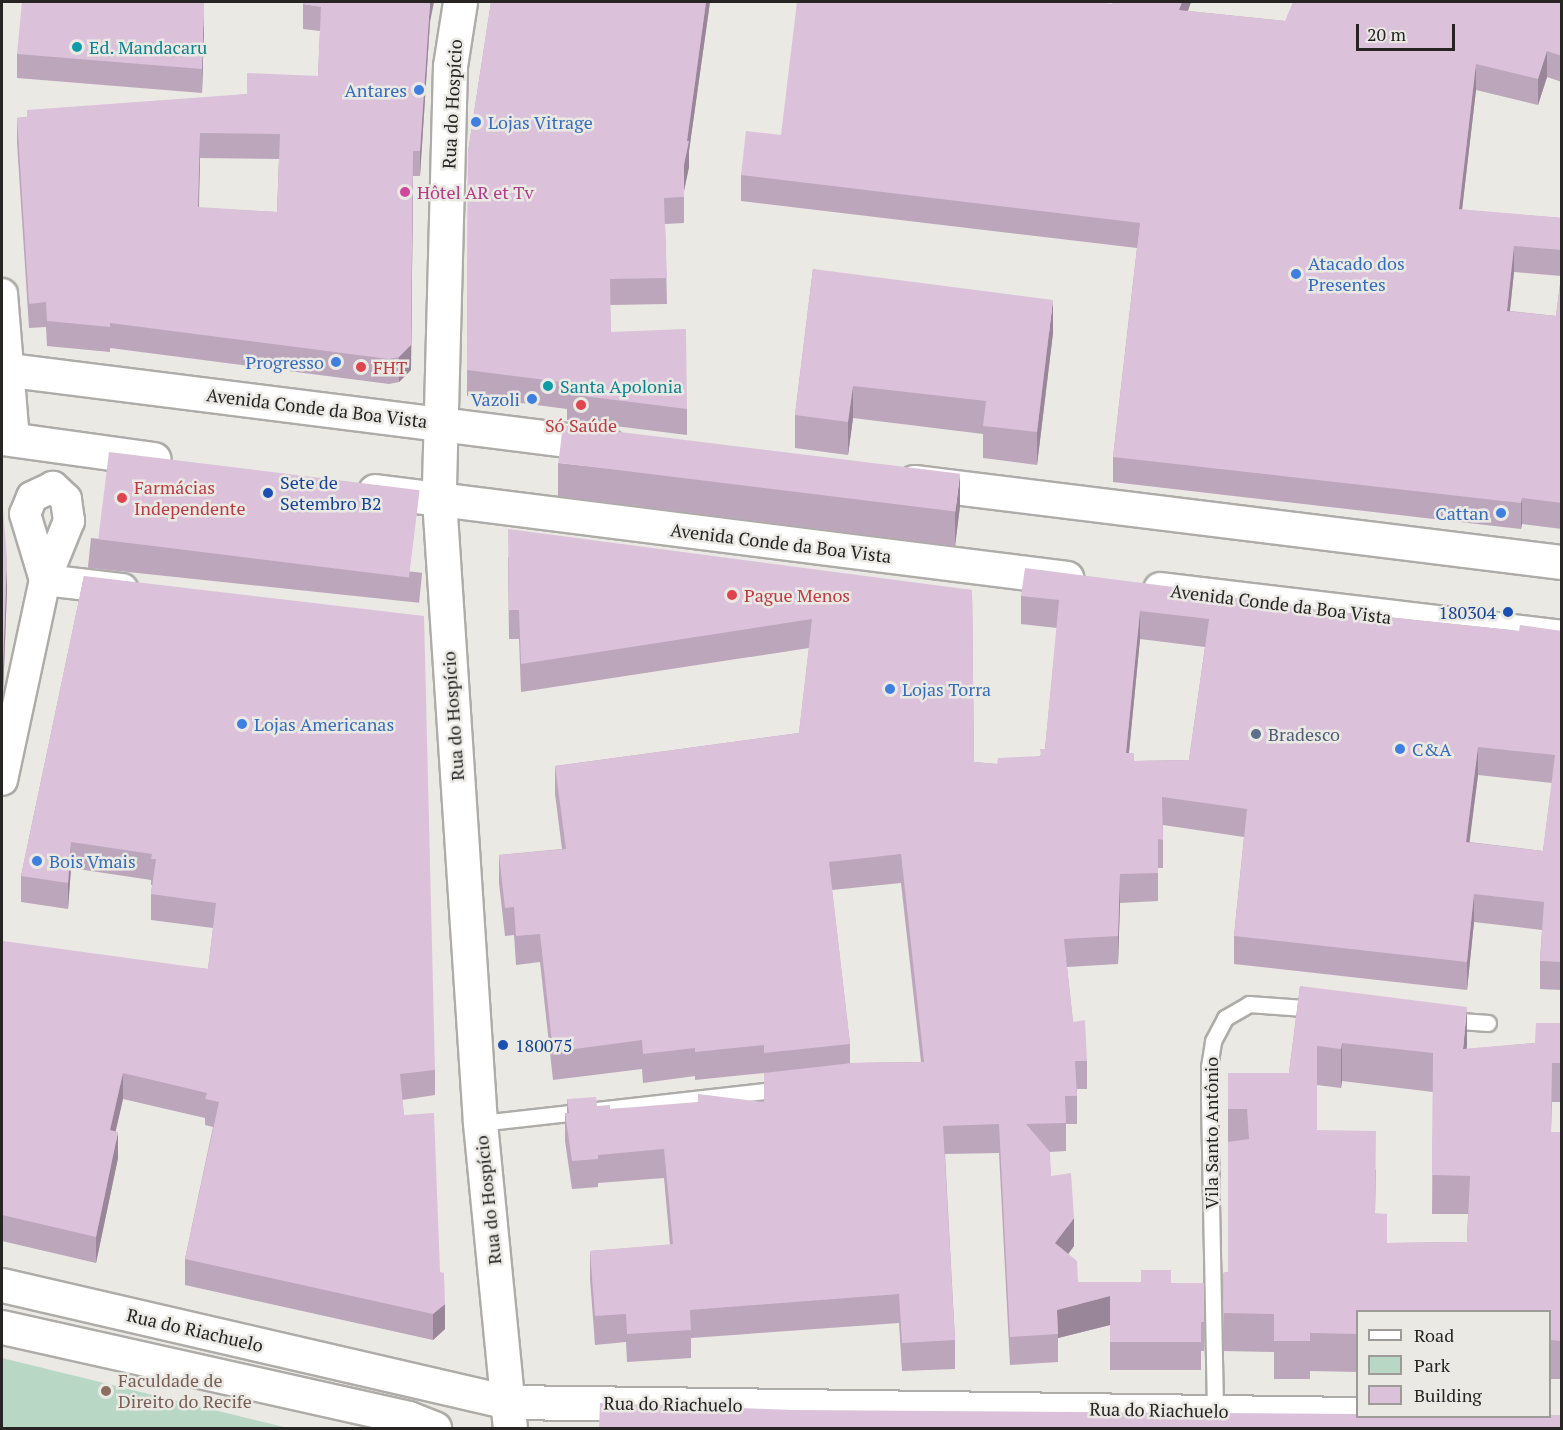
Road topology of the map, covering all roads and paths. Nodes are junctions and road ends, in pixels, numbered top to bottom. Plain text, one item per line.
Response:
1 (460, 2) edge
2 (2, 294) edge
3 (4, 369) edge
4 (440, 424) junction
5 (8, 439) edge
6 (638, 448) edge
7 (182, 463) edge
8 (882, 478) edge
9 (349, 487) edge
10 (439, 500) junction
11 (1562, 562) edge
12 (155, 593) edge
13 (1562, 638) edge
14 (2, 780) edge
15 (1333, 1011) edge
16 (1428, 1018) edge
17 (1488, 1023) dead end
18 (796, 1088) edge
19 (480, 1123) junction
20 (2, 1285) edge
21 (2, 1327) edge
22 (1215, 1410) junction
23 (1356, 1414) edge
24 (509, 1415) edge
25 (415, 1425) edge

1 - 4 main road, Rua do Hospício
2 - 3 street
3 - 4 main road, Avenida Conde da Boa Vista
3 - 5 street
4 - 6 main road, Avenida Conde da Boa Vista
4 - 10 main road, Rua do Hospício
5 - 7 main road
8 - 11 main road
9 - 10 main road, Avenida Conde da Boa Vista
10 - 13 main road, Avenida Conde da Boa Vista
10 - 19 main road, Rua do Hospício
12 - 14 street
15 - 22 lane, Vila Santo Antônio
16 - 17 lane
18 - 19 lane
19 - 24 main road, Rua do Hospício
20 - 24 main road, Rua do Riachuelo
21 - 25 main road
22 - 23 main road, Rua do Riachuelo
22 - 24 main road, Rua do Riachuelo

